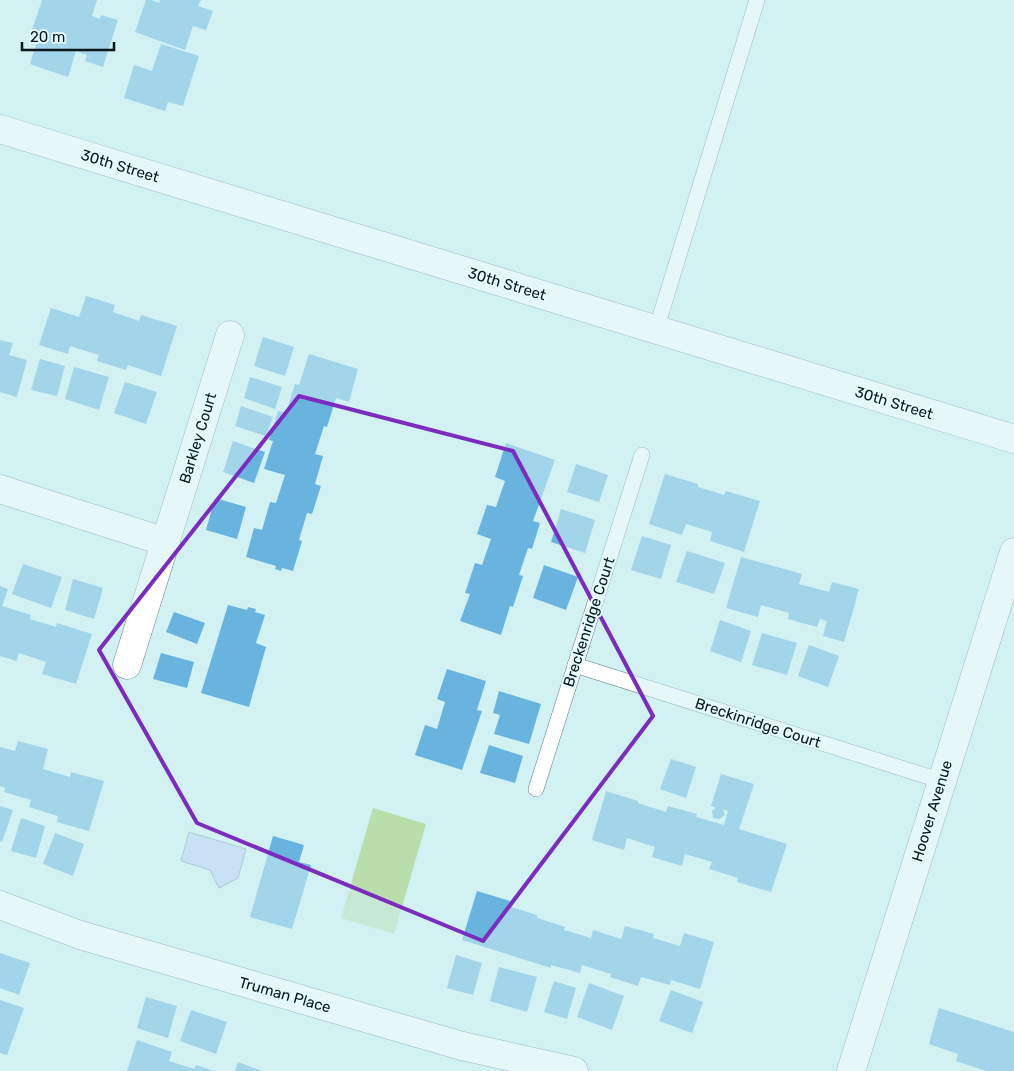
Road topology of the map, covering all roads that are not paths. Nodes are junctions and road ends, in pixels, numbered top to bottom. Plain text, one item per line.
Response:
1 (757, 0) edge
2 (0, 129) edge
3 (656, 330) junction
4 (230, 334) dead end
5 (1014, 439) edge
6 (642, 455) dead end
7 (0, 489) edge
8 (166, 542) junction
9 (1014, 552) edge
10 (127, 665) dead end
11 (575, 665) junction
12 (942, 781) junction
13 (536, 788) dead end
14 (0, 905) edge
15 (574, 1071) edge
16 (851, 1071) edge

1 - 3 lane
2 - 3 street, 30th Street
3 - 5 street, 30th Street
4 - 8 street, Barkley Court
6 - 11 lane, Breckenridge Court
7 - 8 street
8 - 10 street, Barkley Court
9 - 12 street, Hoover Avenue
11 - 12 lane, Breckinridge Court
11 - 13 lane, Breckenridge Court
12 - 16 street, Hoover Avenue
14 - 15 street, Truman Place

